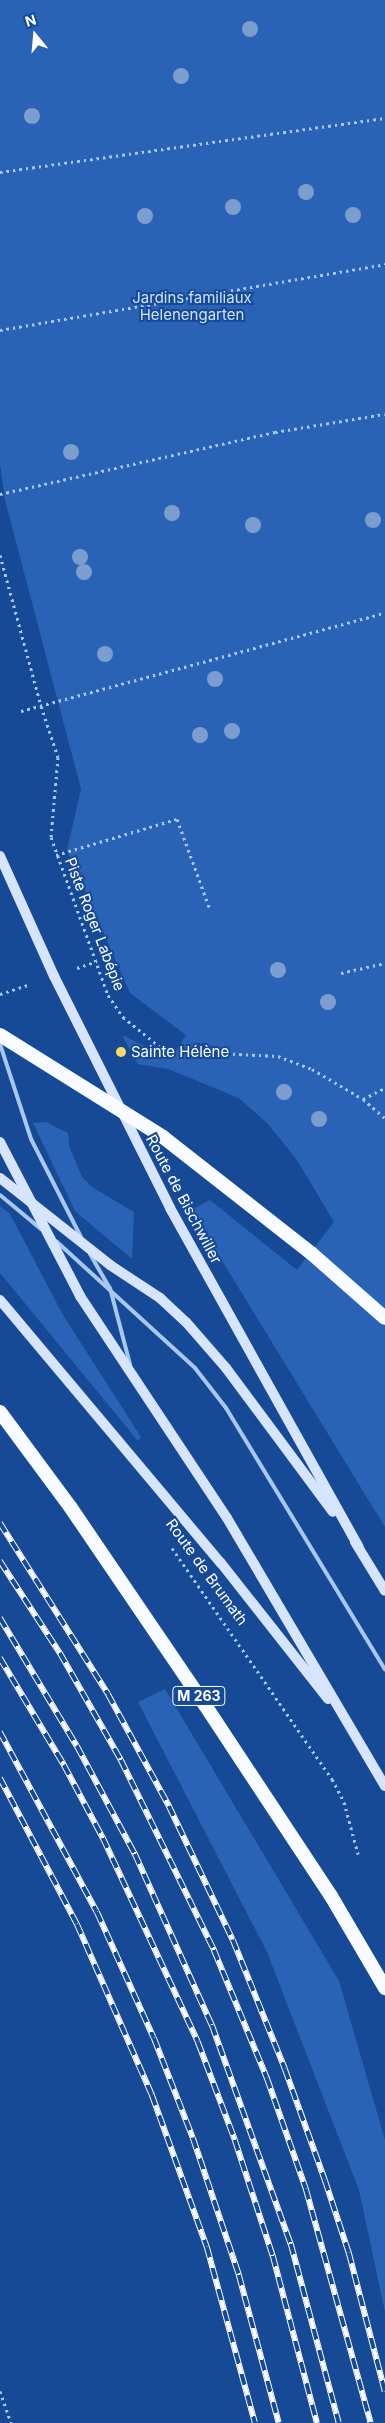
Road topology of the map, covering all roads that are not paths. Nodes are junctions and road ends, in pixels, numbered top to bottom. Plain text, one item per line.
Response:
1 (0, 856) edge
2 (0, 1035) edge
3 (0, 1044) edge
4 (0, 1142) edge
5 (0, 1178) edge
6 (0, 1195) edge
7 (30, 1203) junction
8 (47, 1234) junction
9 (84, 1243) junction
10 (110, 1288) junction
11 (0, 1300) edge
12 (385, 1320) edge
13 (135, 1383) junction
14 (0, 1412) edge
15 (358, 1547) junction
16 (385, 1591) edge
17 (385, 1670) edge
18 (352, 1729) junction
19 (385, 1786) edge
20 (385, 1988) edge

1 - 15 main road, Route de Bischwiller
2 - 12 highway
3 - 9 lane
4 - 7 main road
5 - 7 main road, Route de Brumath
6 - 8 lane
7 - 8 main road, Route de Brumath
7 - 9 main road, Route de Brumath
8 - 10 lane
8 - 13 main road, Route de Brumath
9 - 10 lane
9 - 15 main road, Route de Brumath
10 - 13 lane
10 - 17 lane
11 - 18 main road, Route de Brumath
13 - 18 main road, Route de Brumath
14 - 20 highway, M 263
15 - 16 main road, Route de Brumath
18 - 19 main road, Route de Brumath

